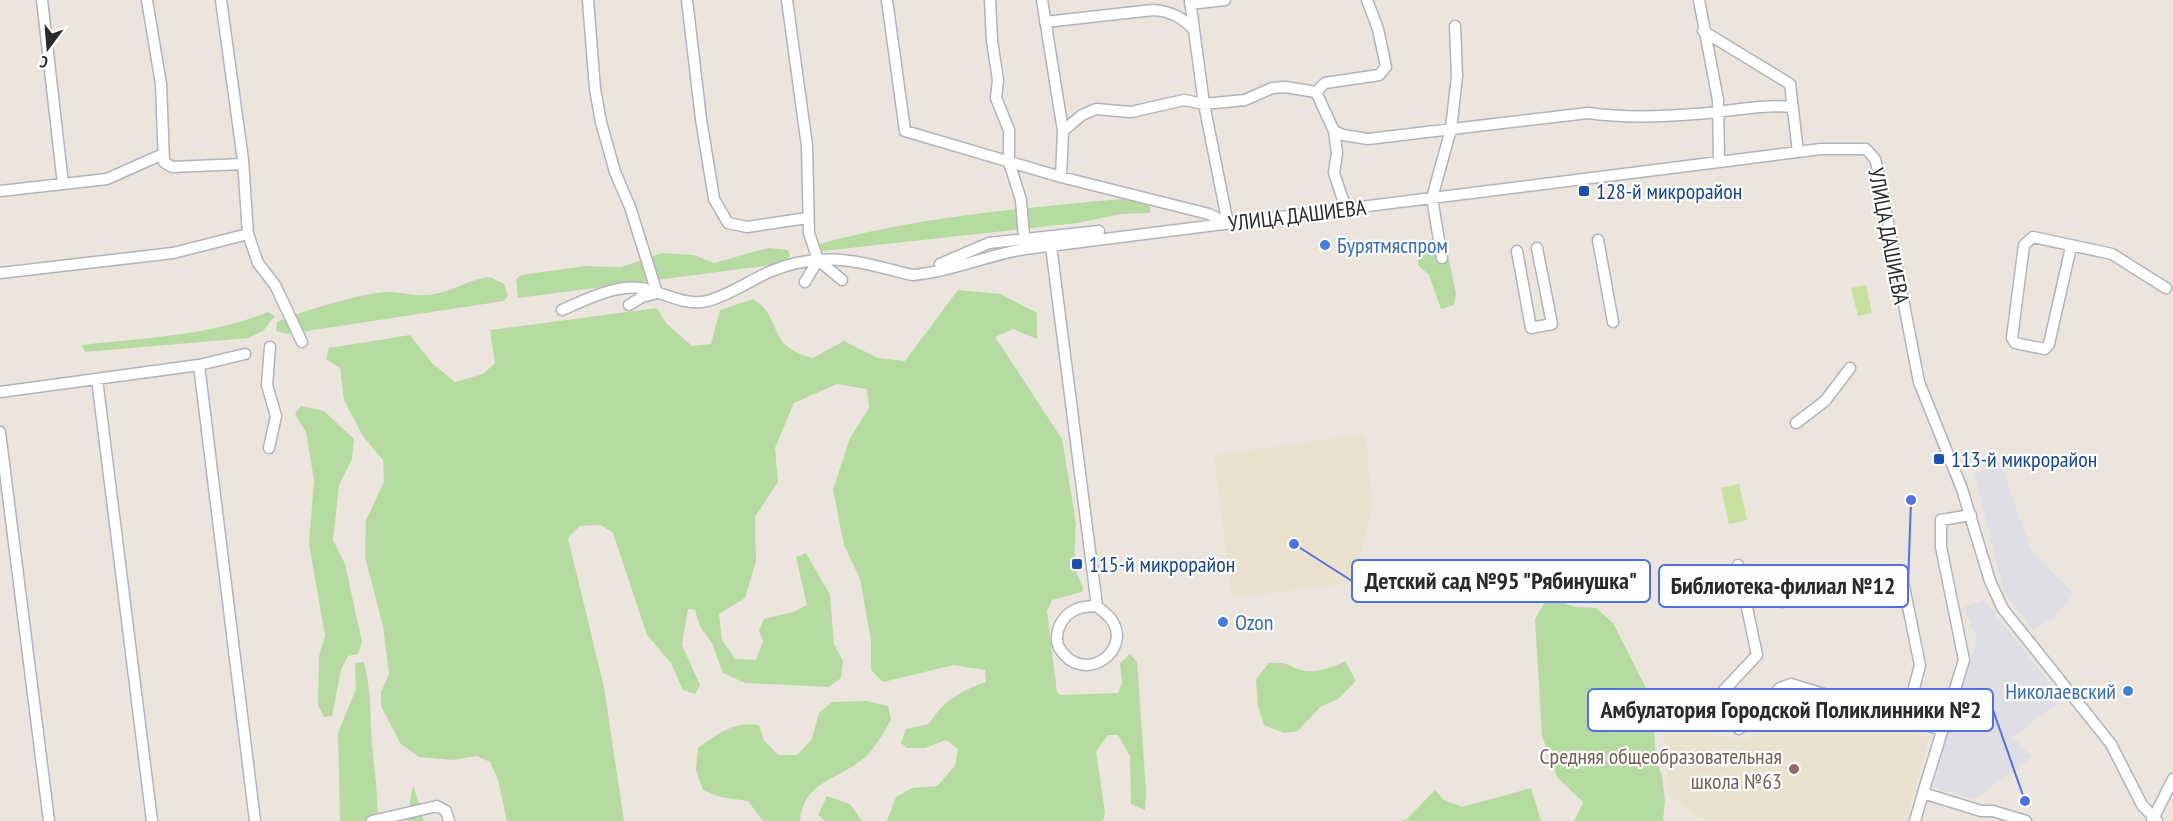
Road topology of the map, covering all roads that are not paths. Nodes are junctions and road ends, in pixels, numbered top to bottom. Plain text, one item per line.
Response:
1 (42, 0) edge
2 (147, 0) edge
3 (221, 0) edge
4 (588, 0) edge
5 (687, 0) edge
6 (787, 0) edge
7 (887, 0) edge
8 (990, 0) edge
9 (1042, 0) edge
10 (1225, 0) edge
11 (1368, 0) edge
12 (1699, 0) edge
13 (1190, 2) edge
14 (1045, 22) junction
15 (1455, 26) dead end
16 (1194, 30) junction
17 (1703, 31) junction
18 (1316, 92) junction
19 (1204, 104) junction
20 (1792, 107) junction
21 (1718, 110) junction
22 (1451, 129) junction
23 (1063, 131) junction
24 (1334, 131) junction
25 (1798, 152) junction
26 (163, 154) junction
27 (1010, 162) junction
28 (1719, 162) junction
29 (243, 164) junction
30 (1061, 177) junction
31 (63, 184) junction
32 (0, 191) edge
33 (1432, 198) junction
34 (1346, 209) junction
35 (807, 218) junction
36 (1228, 224) junction
37 (1099, 231) dead end
38 (248, 234) junction
39 (1598, 240) dead end
40 (1024, 244) junction
41 (1051, 246) junction
42 (2071, 247) junction
43 (1537, 248) dead end
44 (1518, 251) dead end
45 (1442, 258) dead end
46 (818, 260) junction
47 (0, 273) edge
48 (842, 280) dead end
49 (805, 282) dead end
50 (2166, 288) dead end
51 (657, 293) junction
52 (629, 305) dead end
53 (562, 310) dead end
54 (1613, 322) dead end
55 (302, 342) dead end
56 (270, 347) dead end
57 (245, 354) dead end
58 (199, 365) junction
59 (1850, 368) dead end
60 (97, 379) junction
61 (0, 392) edge
62 (1796, 423) dead end
63 (0, 432) edge
64 (269, 448) dead end
65 (1971, 515) junction
66 (1738, 565) dead end
67 (1783, 602) dead end
68 (1097, 606) junction
69 (1906, 719) junction
70 (1942, 730) junction
71 (2173, 779) edge
72 (1923, 793) junction
73 (2154, 820) edge
74 (49, 821) edge
75 (152, 821) edge
76 (255, 821) edge
77 (372, 821) edge
78 (449, 821) edge
79 (1915, 821) edge
80 (2026, 821) edge

1 - 31 street
2 - 26 street
3 - 29 street
4 - 51 street
5 - 35 street
6 - 35 street
7 - 27 street
8 - 27 street
9 - 14 street
10 - 13 street
11 - 18 street
12 - 17 street
13 - 16 street
14 - 16 street
14 - 23 street
15 - 22 street
16 - 19 street
17 - 20 street
17 - 21 street
18 - 19 street
18 - 24 street
19 - 23 street
19 - 36 street
20 - 21 street
20 - 25 street
21 - 22 street
21 - 28 street
22 - 24 street
22 - 33 street
23 - 30 street
24 - 34 street
25 - 28 street, УЛИЦА ДАШИЕВА
25 - 65 street, УЛИЦА ДАШИЕВА
26 - 29 street
26 - 31 street
27 - 30 street
27 - 40 street
28 - 33 street, УЛИЦА ДАШИЕВА
29 - 38 street
30 - 36 street
31 - 32 street
33 - 34 street, УЛИЦА ДАШИЕВА
33 - 45 street
34 - 36 street, УЛИЦА ДАШИЕВА
35 - 46 street
36 - 41 street, УЛИЦА ДАШИЕВА
37 - 40 street
38 - 47 street
38 - 55 street
39 - 54 street
40 - 41 street, УЛИЦА ДАШИЕВА
40 - 46 street, УЛИЦА ДАШИЕВА
41 - 68 street
42 - 42 street
42 - 50 street
43 - 44 street
46 - 48 street
46 - 49 street
46 - 51 street, УЛИЦА ДАШИЕВА
51 - 52 street
51 - 53 street, УЛИЦА ДАШИЕВА
56 - 64 street
57 - 58 street
58 - 60 street
58 - 76 street
59 - 62 street
60 - 61 street
60 - 75 street
63 - 74 street
65 - 70 street
65 - 73 street, УЛИЦА ДАШИЕВА
66 - 69 street
67 - 69 street
68 - 68 street
69 - 70 street
70 - 72 street
71 - 73 street
72 - 79 street
72 - 80 street
77 - 78 street

